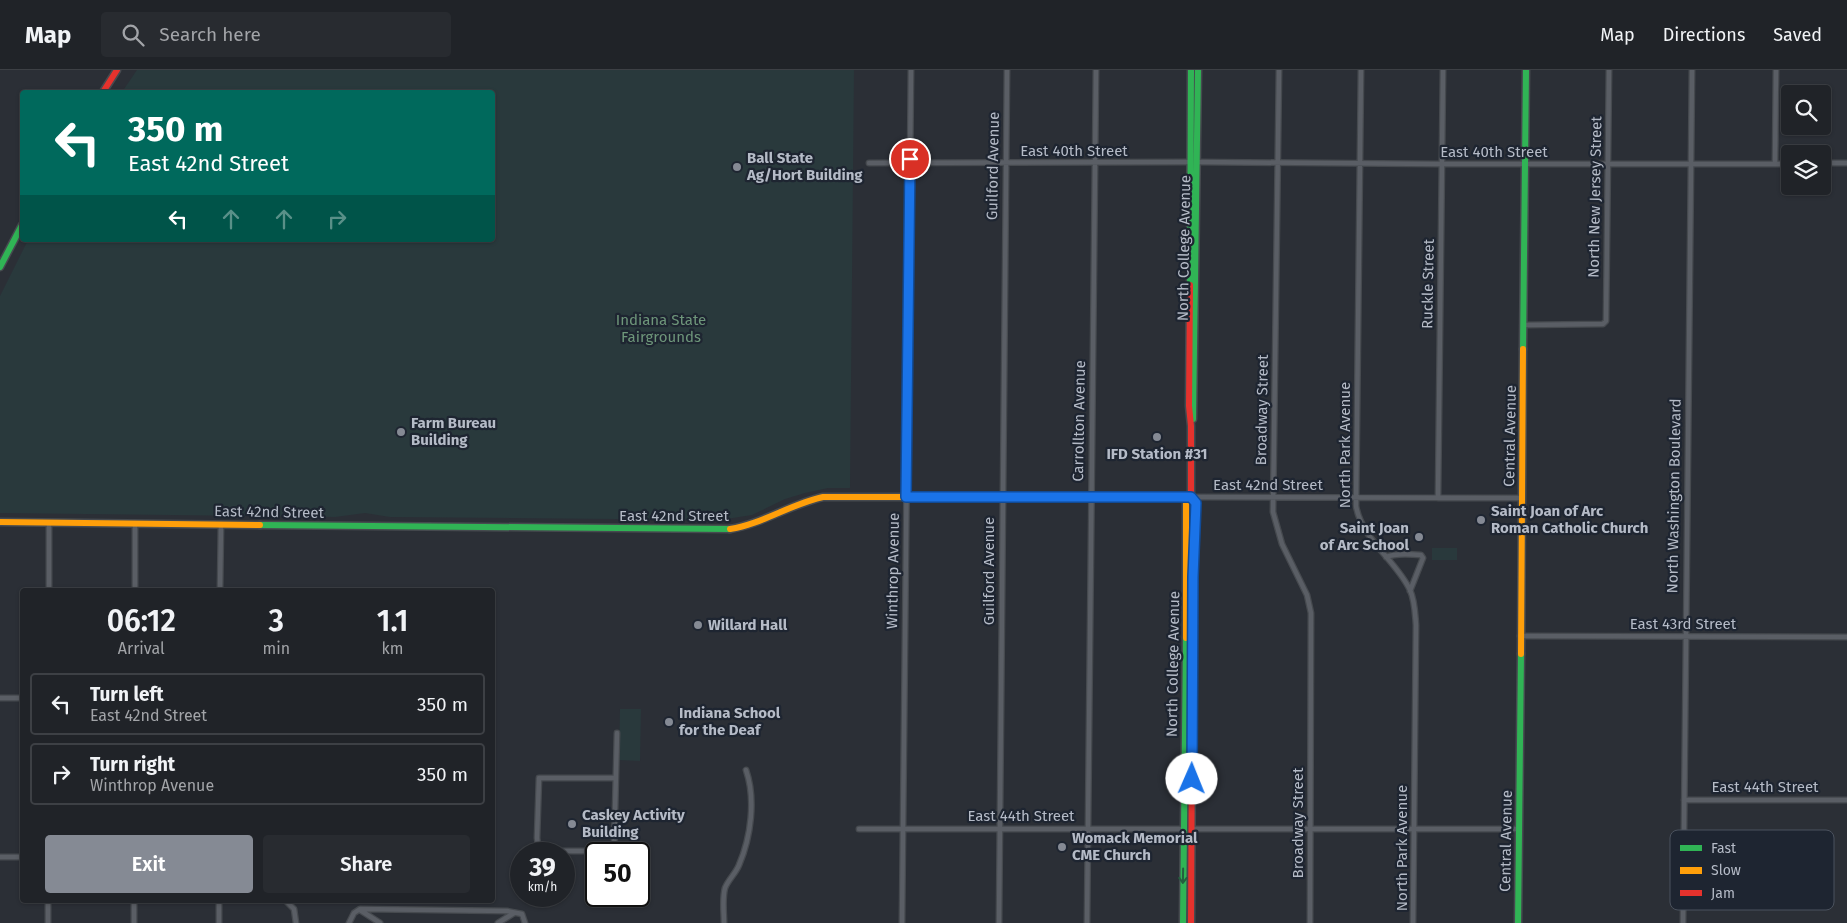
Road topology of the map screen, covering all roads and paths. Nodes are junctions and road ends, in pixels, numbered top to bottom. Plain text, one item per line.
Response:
1 (117, 70) edge
2 (911, 70) edge
3 (1007, 70) edge
4 (1096, 70) edge
5 (1191, 70) edge
6 (1198, 70) edge
7 (1279, 70) edge
8 (1361, 70) edge
9 (1443, 70) edge
10 (1526, 70) edge
11 (1609, 70) edge
12 (1692, 70) edge
13 (1776, 70) edge
14 (104, 90) edge
15 (1194, 162) junction
16 (869, 163) dead end
17 (1006, 163) junction
18 (1095, 163) junction
19 (1277, 163) junction
20 (1847, 163) edge
21 (910, 164) junction
22 (1360, 164) junction
23 (1442, 164) junction
24 (1525, 164) junction
25 (1608, 164) junction
26 (1690, 164) junction
27 (1775, 164) junction
28 (1781, 164) edge
29 (1831, 164) edge
30 (20, 229) edge
31 (0, 267) edge
32 (1523, 324) junction
33 (906, 497) junction
34 (1002, 497) junction
35 (1090, 497) junction
36 (1191, 497) junction
37 (1273, 497) junction
38 (1356, 498) junction
39 (1438, 498) junction
40 (1522, 498) junction
41 (0, 522) edge
42 (49, 523) junction
43 (135, 524) junction
44 (220, 524) junction
45 (1386, 558) junction
46 (49, 588) edge
47 (135, 588) edge
48 (220, 588) edge
49 (1410, 591) junction
50 (1520, 636) junction
51 (1685, 636) junction
52 (1847, 637) edge
53 (0, 698) edge
54 (20, 698) edge
55 (616, 733) dead end
56 (746, 770) dead end
57 (615, 778) junction
58 (1684, 800) junction
59 (1847, 800) edge
60 (859, 829) dead end
61 (903, 829) junction
62 (999, 829) junction
63 (1088, 829) junction
64 (1188, 829) junction
65 (1310, 829) junction
66 (1414, 829) junction
67 (1518, 829) junction
68 (1684, 830) edge
69 (0, 857) edge
70 (20, 858) edge
71 (48, 903) edge
72 (134, 903) edge
73 (219, 903) edge
74 (289, 903) edge
75 (360, 909) junction
76 (1683, 910) edge
77 (514, 913) junction
78 (48, 923) edge
79 (134, 923) edge
80 (219, 923) edge
81 (296, 923) edge
82 (349, 923) edge
83 (380, 923) edge
84 (498, 923) edge
85 (525, 923) edge
86 (724, 923) edge
87 (902, 923) edge
88 (998, 923) edge
89 (1087, 923) edge
90 (1183, 923) edge
91 (1191, 923) edge
92 (1310, 923) edge
93 (1414, 923) edge
94 (1518, 923) edge
95 (1683, 923) edge

1 - 14 main road
2 - 21 street, Winthrop Avenue
3 - 17 street, Guilford Avenue
4 - 18 street, Carrollton Avenue
5 - 15 main road, North College Avenue
6 - 15 main road, North College Avenue
7 - 19 street, Broadway Street
8 - 22 street, North Park Avenue
9 - 23 street, Ruckle Street
10 - 24 main road, Central Avenue
11 - 25 street, North New Jersey Street
12 - 26 street, North Washington Boulevard
13 - 27 street
15 - 18 street, East 40th Street
15 - 19 street, East 40th Street
15 - 36 main road, North College Avenue
16 - 21 street, East 40th Street
17 - 18 street, East 40th Street
17 - 21 street, East 40th Street
17 - 34 street, Guilford Avenue
18 - 35 street, Carrollton Avenue
19 - 22 street, East 40th Street
19 - 37 street, Broadway Street
20 - 29 street
21 - 33 street, Winthrop Avenue
22 - 23 street, East 40th Street
22 - 38 street, North Park Avenue
23 - 24 street, East 40th Street
23 - 39 street, Ruckle Street
24 - 25 street, East 40th Street
24 - 32 main road, Central Avenue
25 - 26 street, East 40th Street
25 - 32 street, North New Jersey Street
26 - 27 street, East 40th Street
26 - 51 street, North Washington Boulevard
27 - 28 street, East 40th Street
30 - 31 main road
32 - 40 main road, Central Avenue
33 - 34 main road, East 42nd Street
33 - 44 main road, East 42nd Street
33 - 61 street, Winthrop Avenue
34 - 35 main road, East 42nd Street
34 - 62 street, Guilford Avenue
35 - 36 main road, East 42nd Street
35 - 63 street, Carrollton Avenue
36 - 37 street, East 42nd Street
36 - 64 main road, North College Avenue
36 - 64 main road, North College Avenue
37 - 38 street, East 42nd Street
37 - 65 street, Broadway Street
38 - 39 street, East 42nd Street
38 - 45 street, North Park Avenue
39 - 40 street, East 42nd Street
40 - 50 main road, Central Avenue
41 - 42 main road, East 42nd Street
42 - 43 main road, East 42nd Street
42 - 46 street
43 - 44 main road, East 42nd Street
43 - 47 street
44 - 48 street
45 - 49 street, North Park Avenue
45 - 49 street
49 - 66 street, North Park Avenue
50 - 51 street, East 43rd Street
50 - 67 main road, Central Avenue
51 - 52 street, East 43rd Street
51 - 58 street, North Washington Boulevard
53 - 54 street
55 - 57 street
56 - 86 street
57 - 57 street
58 - 59 street, East 44th Street
58 - 68 street, North Washington Boulevard
60 - 61 street, East 44th Street
61 - 62 street, East 44th Street
61 - 87 street, Winthrop Avenue
62 - 63 street, East 44th Street
62 - 88 street, Guilford Avenue
63 - 64 street, East 44th Street
63 - 89 street, Carrollton Avenue
64 - 65 street, East 44th Street
64 -> 90 main road, North College Avenue
64 - 91 main road, North College Avenue
65 - 66 street, East 44th Street
65 - 92 street, Broadway Street
66 - 67 street, East 44th Street
66 - 93 street, North Park Avenue
67 - 94 main road, Central Avenue
69 - 70 street
71 - 78 street
72 - 79 street
73 - 80 street
74 - 81 street
75 - 77 street
75 - 82 street
75 - 83 street
76 - 95 street, North Washington Boulevard
77 - 84 street
77 - 85 street

